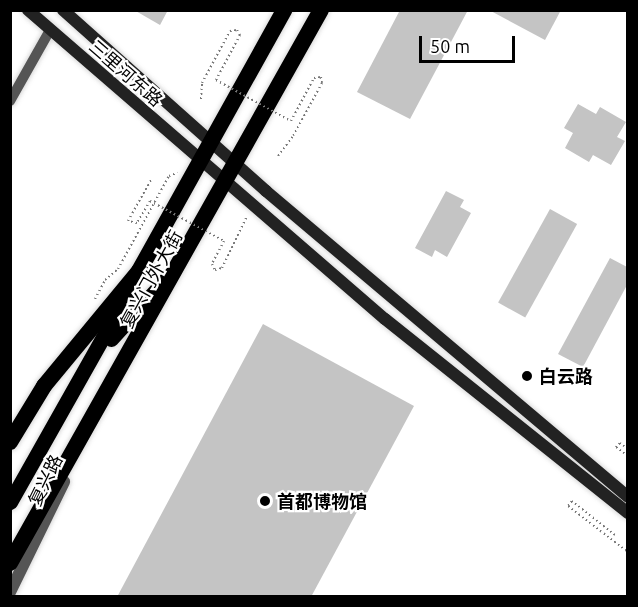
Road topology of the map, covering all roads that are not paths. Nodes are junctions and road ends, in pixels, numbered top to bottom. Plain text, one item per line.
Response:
1 (28, 10) edge
2 (63, 10) edge
3 (284, 10) edge
4 (321, 10) edge
5 (50, 30) junction
6 (10, 101) edge
7 (213, 142) junction
8 (201, 161) junction
9 (238, 163) junction
10 (227, 182) junction
11 (184, 259) junction
12 (139, 271) junction
13 (97, 354) junction
14 (96, 416) junction
15 (11, 440) edge
16 (627, 497) edge
17 (10, 502) edge
18 (627, 513) edge
19 (10, 563) edge
20 (10, 592) edge

1 - 5 main road, 三里河东路
2 - 7 main road, 三里河东路
3 - 7 highway, 复兴门外大街
4 - 9 highway, 复兴门外大街
5 - 6 street
5 - 8 main road, 三里河东路
7 - 8 highway, 复兴门外大街
7 - 9 main road, 三里河东路
8 - 10 main road, 三里河东路
8 - 12 highway, 复兴门外大街
9 - 10 highway, 复兴门外大街
9 - 16 main road
10 - 11 highway, 复兴门外大街
10 - 18 main road
11 - 13 main road
11 - 14 highway, 复兴门外大街
12 - 13 main road
12 - 15 highway, 复兴门外大街
13 - 17 main road
14 - 19 highway, 复兴门外大街
14 - 20 street, 复兴路

